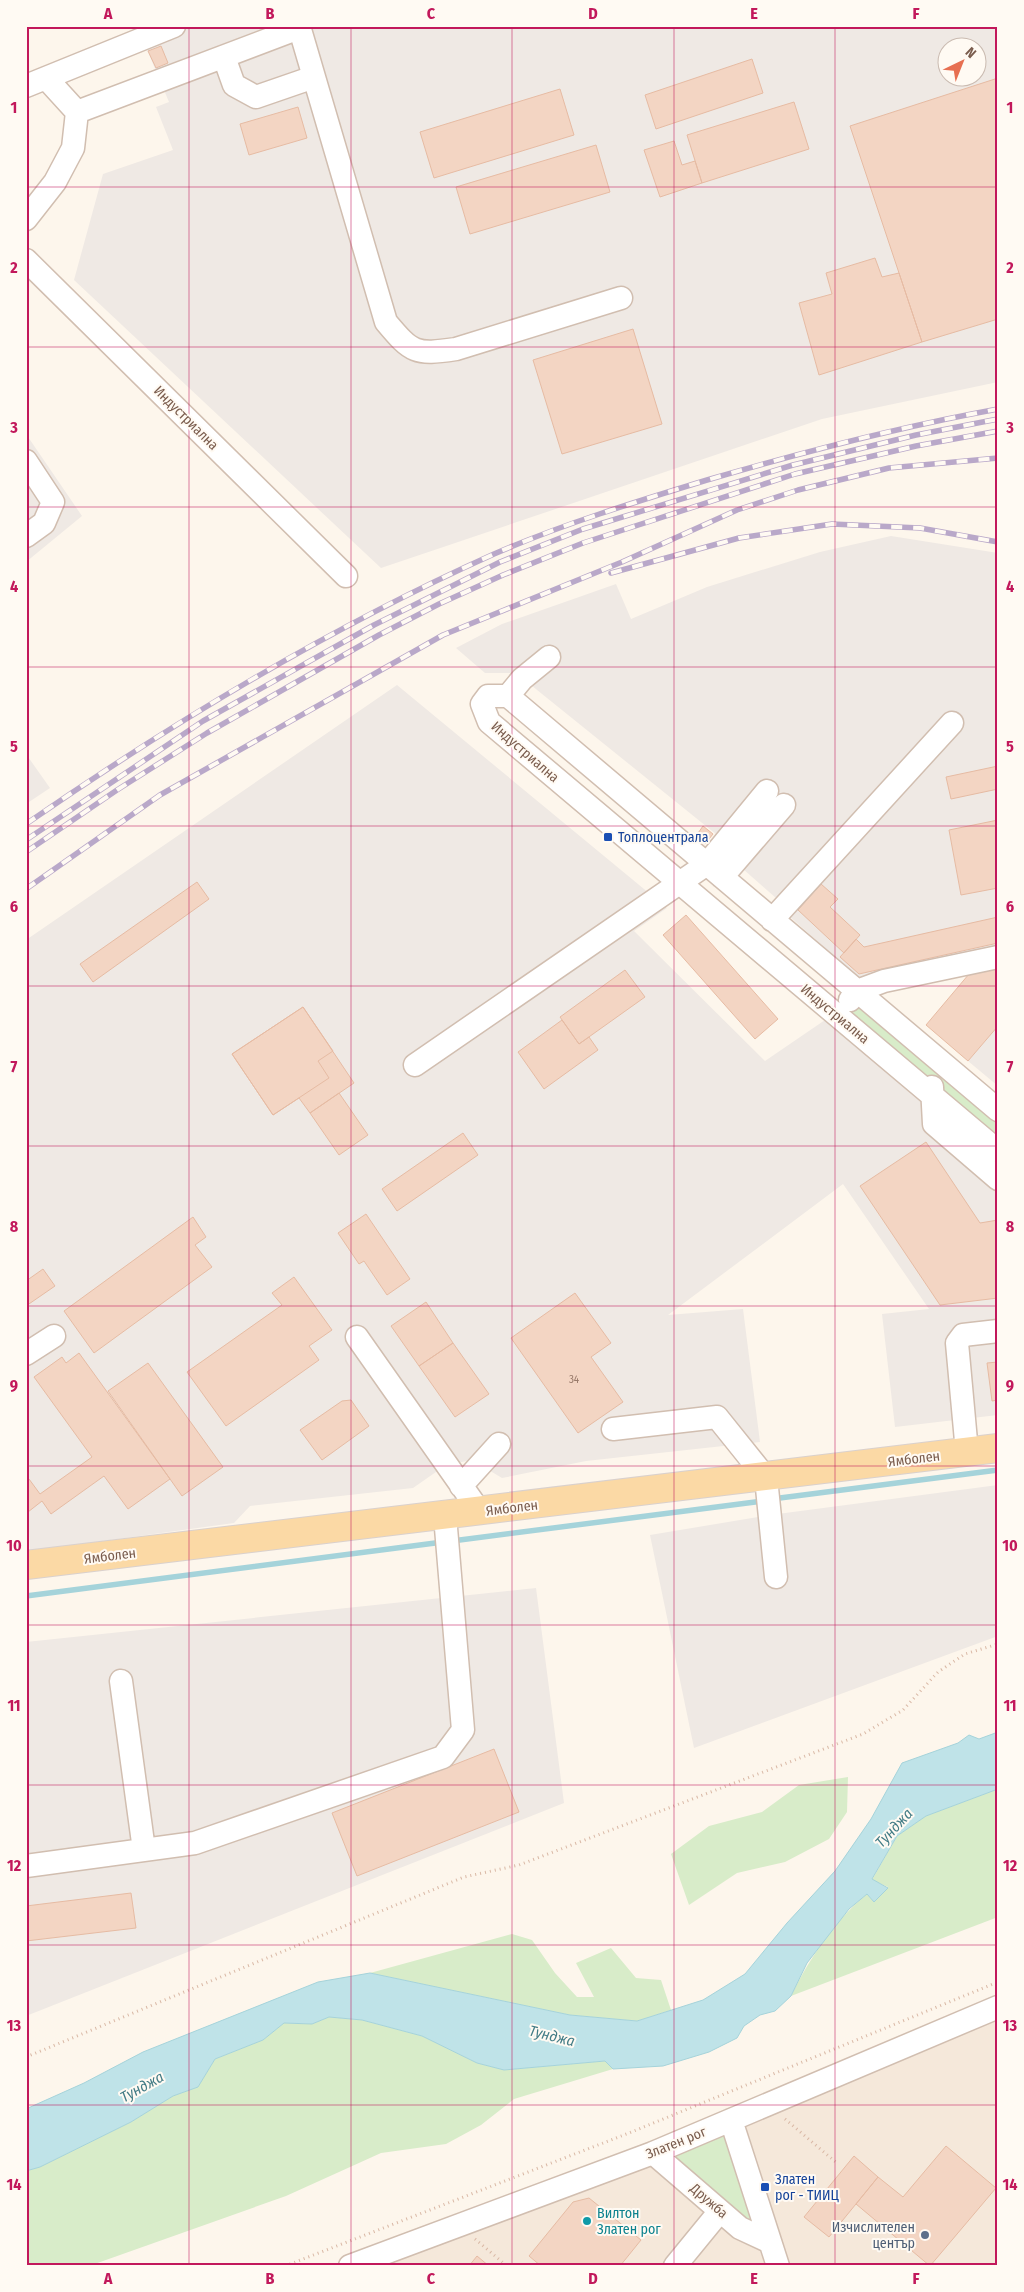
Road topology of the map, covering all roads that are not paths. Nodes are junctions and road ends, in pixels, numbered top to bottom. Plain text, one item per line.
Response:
1 (174, 26) edge
2 (299, 27) edge
3 (224, 57) junction
4 (314, 77) junction
5 (36, 82) edge
6 (77, 112) junction
7 (26, 219) edge
8 (28, 266) edge
9 (621, 298) dead end
10 (26, 461) edge
11 (26, 536) edge
12 (346, 576) dead end
13 (549, 657) dead end
14 (508, 696) junction
15 (952, 723) dead end
16 (775, 798) dead end
17 (714, 871) junction
18 (680, 883) junction
19 (772, 920) junction
20 (998, 957) edge
21 (857, 991) junction
22 (837, 1016) junction
23 (930, 1053) junction
24 (415, 1065) dead end
25 (932, 1096) junction
26 (998, 1110) edge
27 (998, 1151) edge
28 (998, 1179) edge
29 (998, 1331) edge
30 (54, 1336) dead end
31 (356, 1337) dead end
32 (26, 1354) edge
33 (613, 1429) dead end
34 (499, 1444) dead end
35 (998, 1448) edge
36 (967, 1452) junction
37 (766, 1478) junction
38 (461, 1486) junction
39 (480, 1512) junction
40 (445, 1516) junction
41 (26, 1565) edge
42 (776, 1577) dead end
43 (121, 1681) dead end
44 (144, 1850) junction
45 (26, 1866) edge
46 (998, 2008) edge
47 (731, 2120) junction
48 (653, 2153) junction
49 (720, 2211) junction
50 (770, 2242) junction
51 (350, 2266) edge
52 (674, 2266) edge
53 (778, 2266) edge

1 - 5 street
2 - 3 street
2 - 4 street
3 - 4 street
3 - 6 street
4 - 9 street
5 - 6 street
6 - 7 street
8 - 12 street, Индустриална
10 - 11 street
13 - 14 street
14 - 17 street
14 - 18 street, Индустриална
15 - 19 street
16 - 17 street
17 - 18 street
17 - 19 street
18 - 22 street, Индустриална
18 - 24 street
19 - 21 street
20 - 21 street
21 - 22 street
21 - 23 street
22 - 25 street, Индустриална
23 - 25 street
23 - 26 street
25 - 27 street, Индустриална
25 - 28 street
29 - 36 street
30 - 32 street
31 - 38 street
33 - 37 street
34 - 38 street
35 - 36 main road, Ямболен
36 - 37 main road, Ямболен
37 - 39 main road, Ямболен
37 - 42 street
38 - 39 street
39 - 40 main road, Ямболен
40 - 41 main road, Ямболен
40 - 44 street
43 - 44 street
44 - 45 street
46 - 47 street, Златен рог
47 - 48 street, Златен рог
47 - 50 street
48 - 49 street, Дружба
48 - 51 street, Златен рог
49 - 50 street, Дружба
49 - 52 street
50 - 53 street

